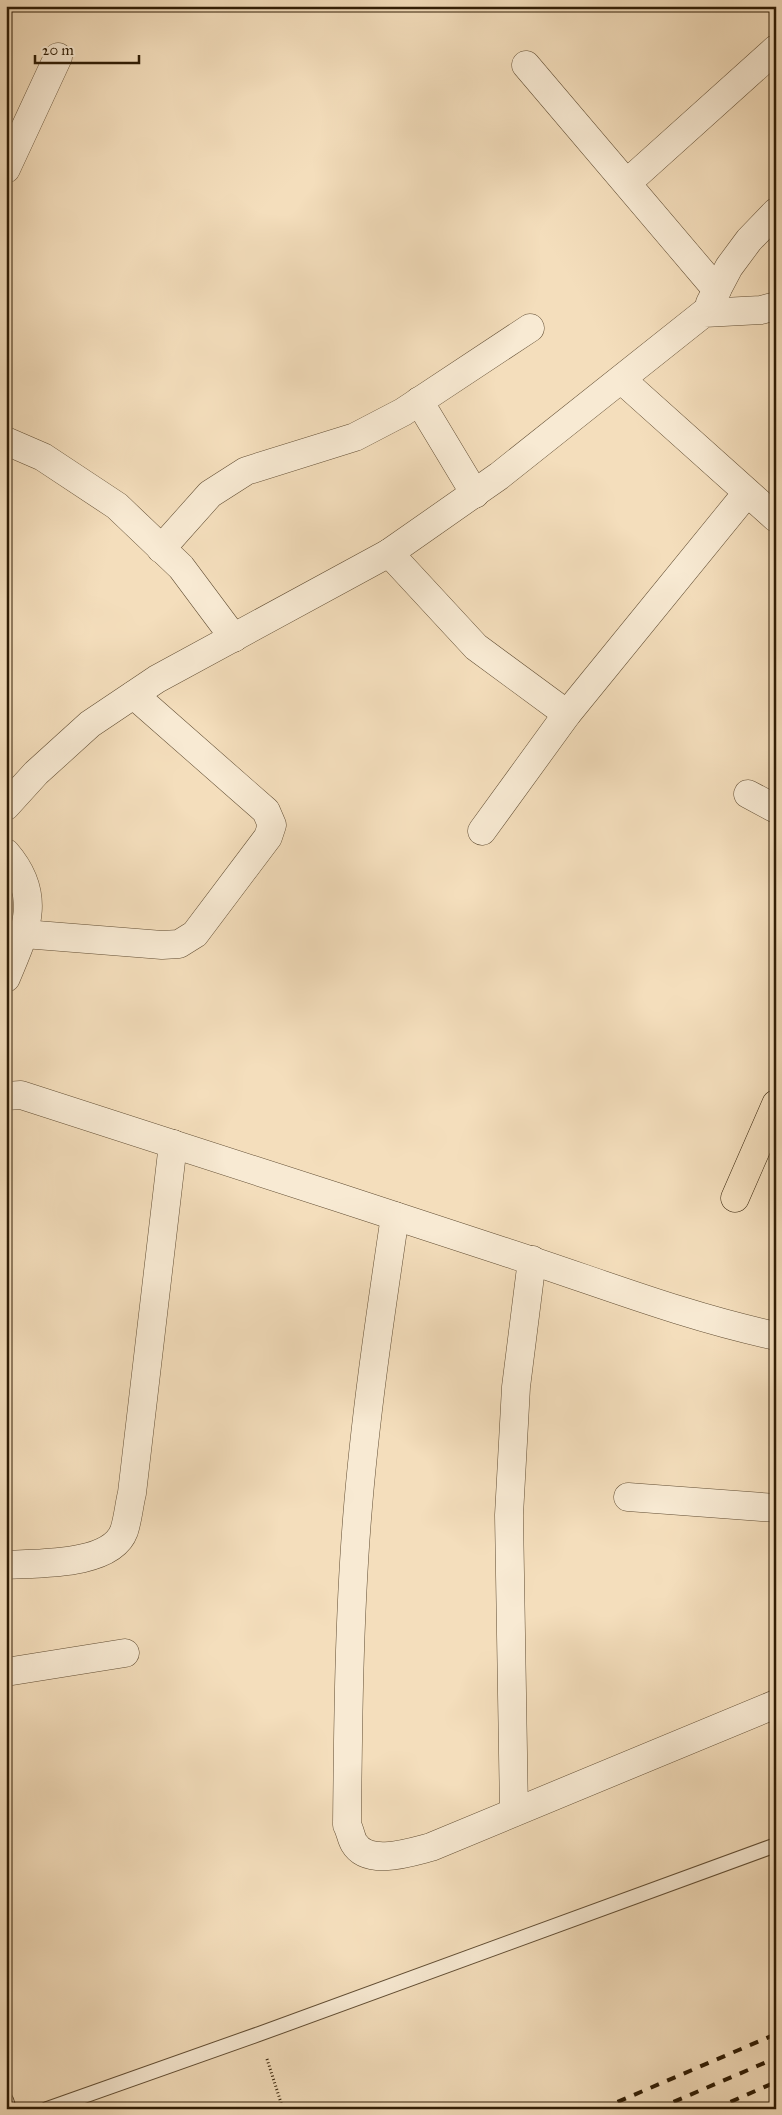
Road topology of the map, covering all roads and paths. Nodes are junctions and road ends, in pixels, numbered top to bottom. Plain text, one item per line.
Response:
1 (776, 49) edge
2 (58, 58) dead end
3 (526, 65) dead end
4 (6, 169) edge
5 (626, 184) junction
6 (776, 212) edge
7 (717, 290) junction
8 (776, 306) edge
9 (704, 313) junction
10 (530, 328) dead end
11 (622, 380) junction
12 (419, 401) junction
13 (6, 440) edge
14 (475, 494) junction
15 (746, 494) junction
16 (776, 518) edge
17 (161, 548) junction
18 (389, 553) junction
19 (234, 638) junction
20 (134, 695) junction
21 (567, 714) junction
22 (748, 794) dead end
23 (6, 806) edge
24 (776, 809) edge
25 (482, 831) dead end
26 (6, 853) edge
27 (24, 934) junction
28 (6, 978) edge
29 (6, 1096) edge
30 (776, 1104) edge
31 (173, 1144) junction
32 (735, 1198) dead end
33 (395, 1216) junction
34 (532, 1260) junction
35 (776, 1336) edge
36 (628, 1497) dead end
37 (776, 1508) edge
38 (6, 1565) edge
39 (125, 1653) dead end
40 (6, 1672) edge
41 (776, 1704) edge
42 (514, 1812) junction
43 (776, 1845) edge
44 (259, 2034) junction
45 (6, 2100) edge
46 (9, 2109) edge
47 (48, 2109) edge
48 (283, 2109) edge

1 - 5 street
2 - 4 street
3 - 5 street
5 - 7 street
6 - 7 street
7 - 9 street
8 - 9 street
9 - 11 street
10 - 12 street
11 - 14 street
11 - 15 street
12 - 14 street
12 - 17 street
13 - 17 street
14 - 18 street
15 - 16 street
15 - 21 street
17 - 19 street
18 - 19 street
18 - 21 street
19 - 20 street
20 - 23 street
20 - 27 street
21 - 25 street
22 - 24 street
26 - 27 street
27 - 28 street
29 - 31 street
30 - 32 main road
31 - 33 street
31 - 38 street
33 - 34 street
33 - 42 street
34 - 35 street
34 - 42 street
36 - 37 street
39 - 40 street
41 - 42 street
43 - 44 lane
44 - 47 lane
44 - 48 path
45 - 46 lane

